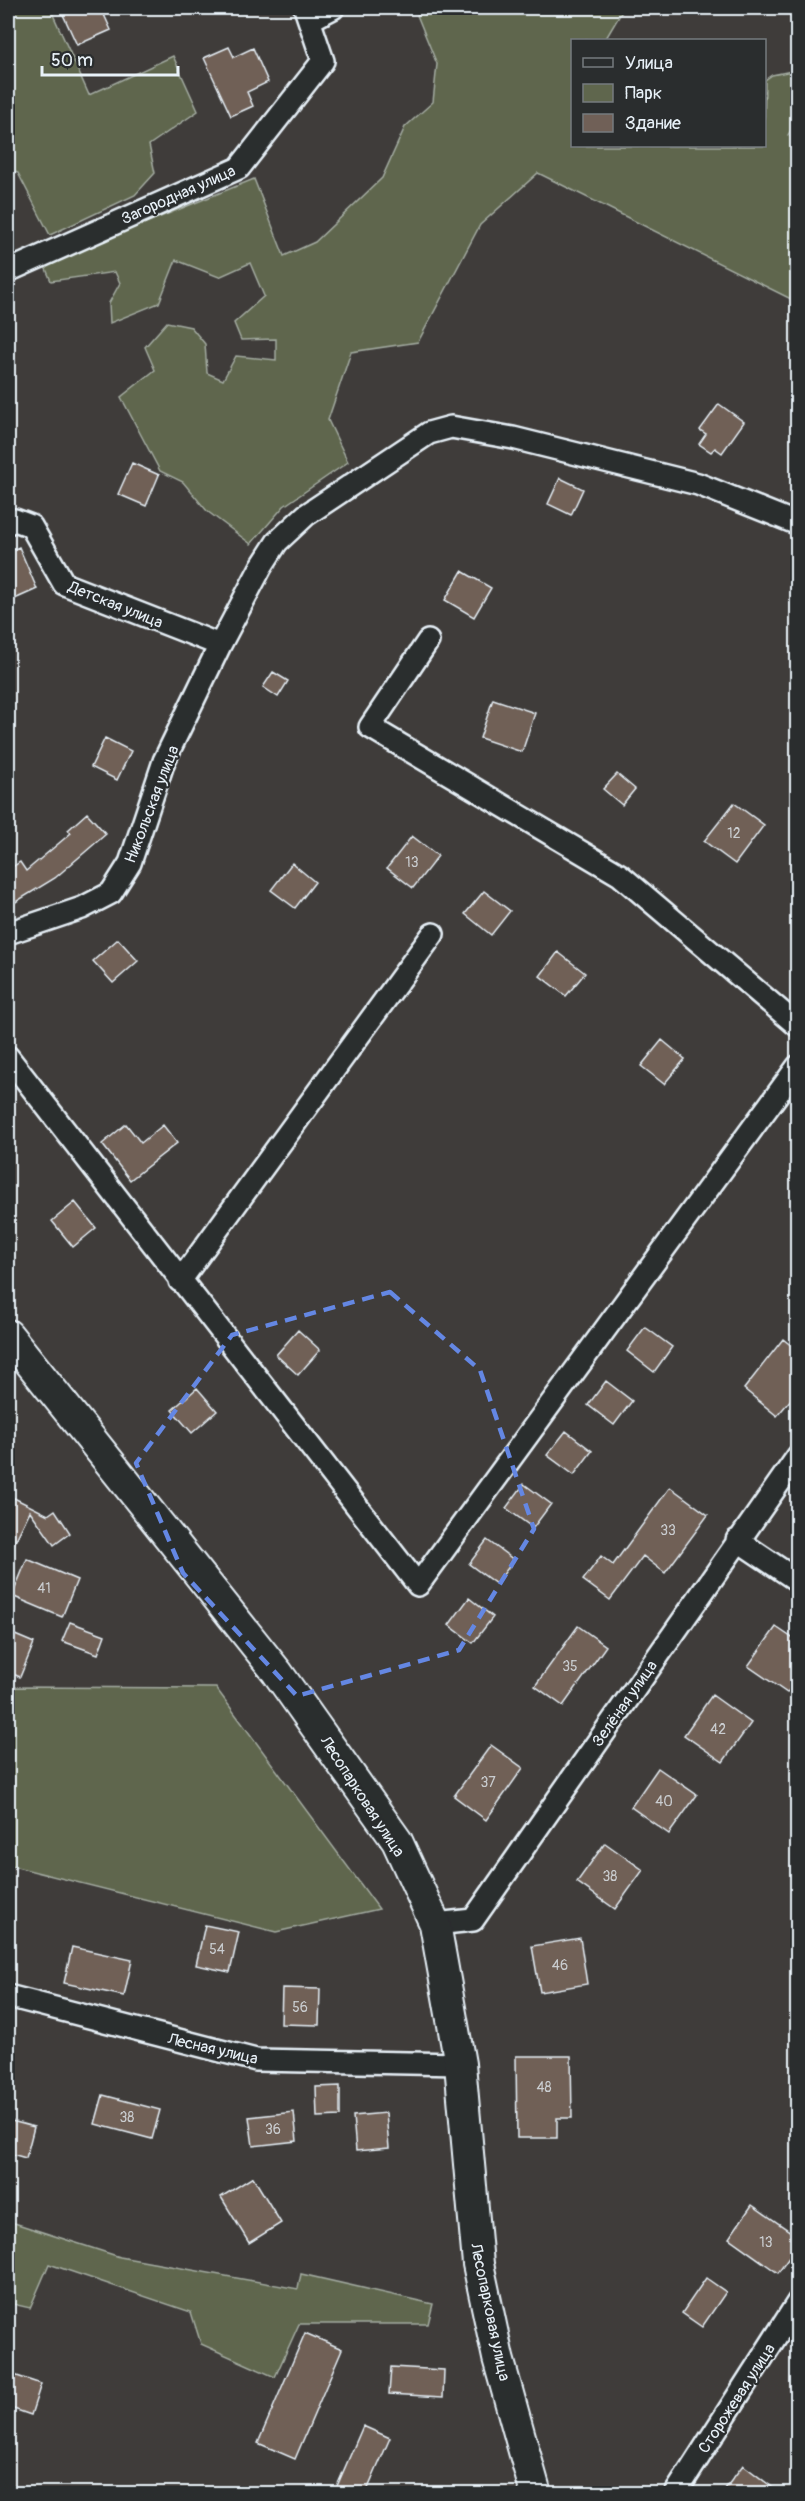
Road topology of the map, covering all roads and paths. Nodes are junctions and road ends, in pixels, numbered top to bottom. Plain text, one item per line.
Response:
1 (333, 8) edge
2 (308, 14) edge
3 (8, 271) edge
4 (8, 523) edge
5 (798, 524) edge
6 (428, 641) dead end
7 (220, 645) junction
8 (8, 933) edge
9 (433, 934) dead end
10 (798, 1026) edge
11 (8, 1057) edge
12 (798, 1066) edge
13 (180, 1281) junction
14 (8, 1335) edge
15 (798, 1456) edge
16 (737, 1540) junction
17 (798, 1581) edge
18 (435, 1924) junction
19 (8, 1996) edge
20 (460, 2064) junction
21 (798, 2302) edge
22 (536, 2493) edge
23 (675, 2493) edge

1 - 2 street
2 - 3 street, Загородная улица
4 - 7 street, Детская улица
5 - 7 street, Никольская улица
6 - 10 street
7 - 8 street, Никольская улица
9 - 13 street
11 - 13 street
12 - 13 street
14 - 18 street, Лесопарковая улица
15 - 16 street, Зелёная улица
16 - 17 street
16 - 18 street, Зелёная улица
18 - 20 street, Лесопарковая улица
19 - 20 street, Лесная улица
20 - 22 street, Лесопарковая улица
21 - 23 street, Сторожевая улица

